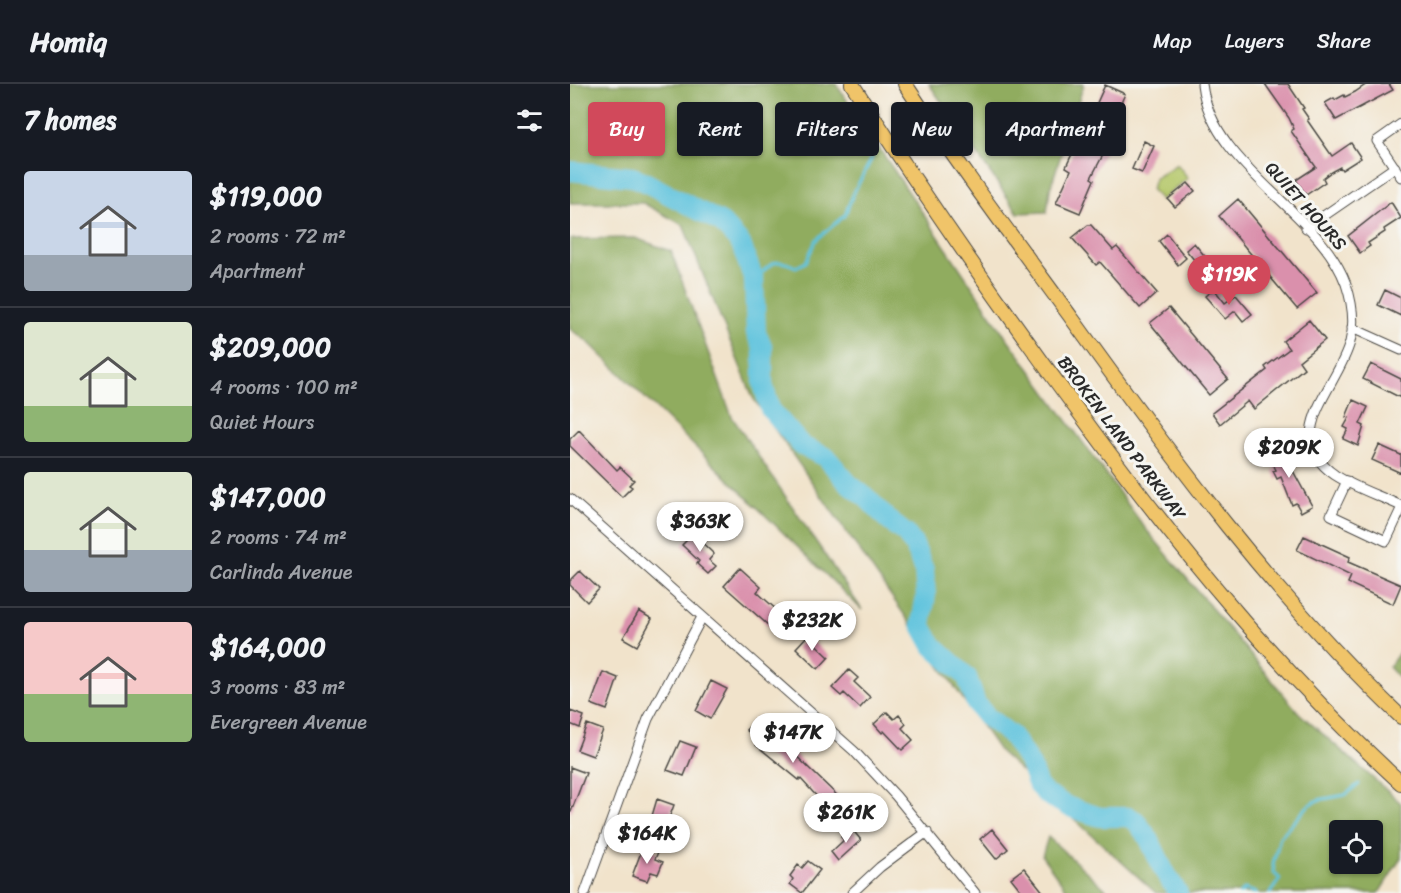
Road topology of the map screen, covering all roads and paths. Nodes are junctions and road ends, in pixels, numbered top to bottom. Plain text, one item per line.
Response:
1 (852, 84) edge
2 (905, 84) edge
3 (1202, 84) edge
4 (1401, 124) edge
5 (1395, 167) junction
6 (1401, 177) edge
7 (1306, 228) junction
8 (1352, 328) junction
9 (1401, 350) edge
10 (1347, 481) junction
11 (570, 499) edge
12 (1401, 508) edge
13 (702, 617) junction
14 (1401, 717) edge
15 (1401, 783) edge
16 (927, 832) junction
17 (585, 893) edge
18 (852, 893) edge
19 (975, 893) edge

1 - 15 main road, BROKEN LAND PARKWAY
2 - 14 main road, BROKEN LAND PARKWAY
3 - 7 street, QUIET HOURS
4 - 5 street
5 - 6 street
5 - 7 street
7 - 8 street, QUIET HOURS
8 - 9 street
8 - 10 street, QUIET HOURS
10 - 12 street, QUIET HOURS
10 - 12 street, QUIET HOURS
11 - 13 street
13 - 16 street
13 - 17 street
16 - 18 street
16 - 19 street

